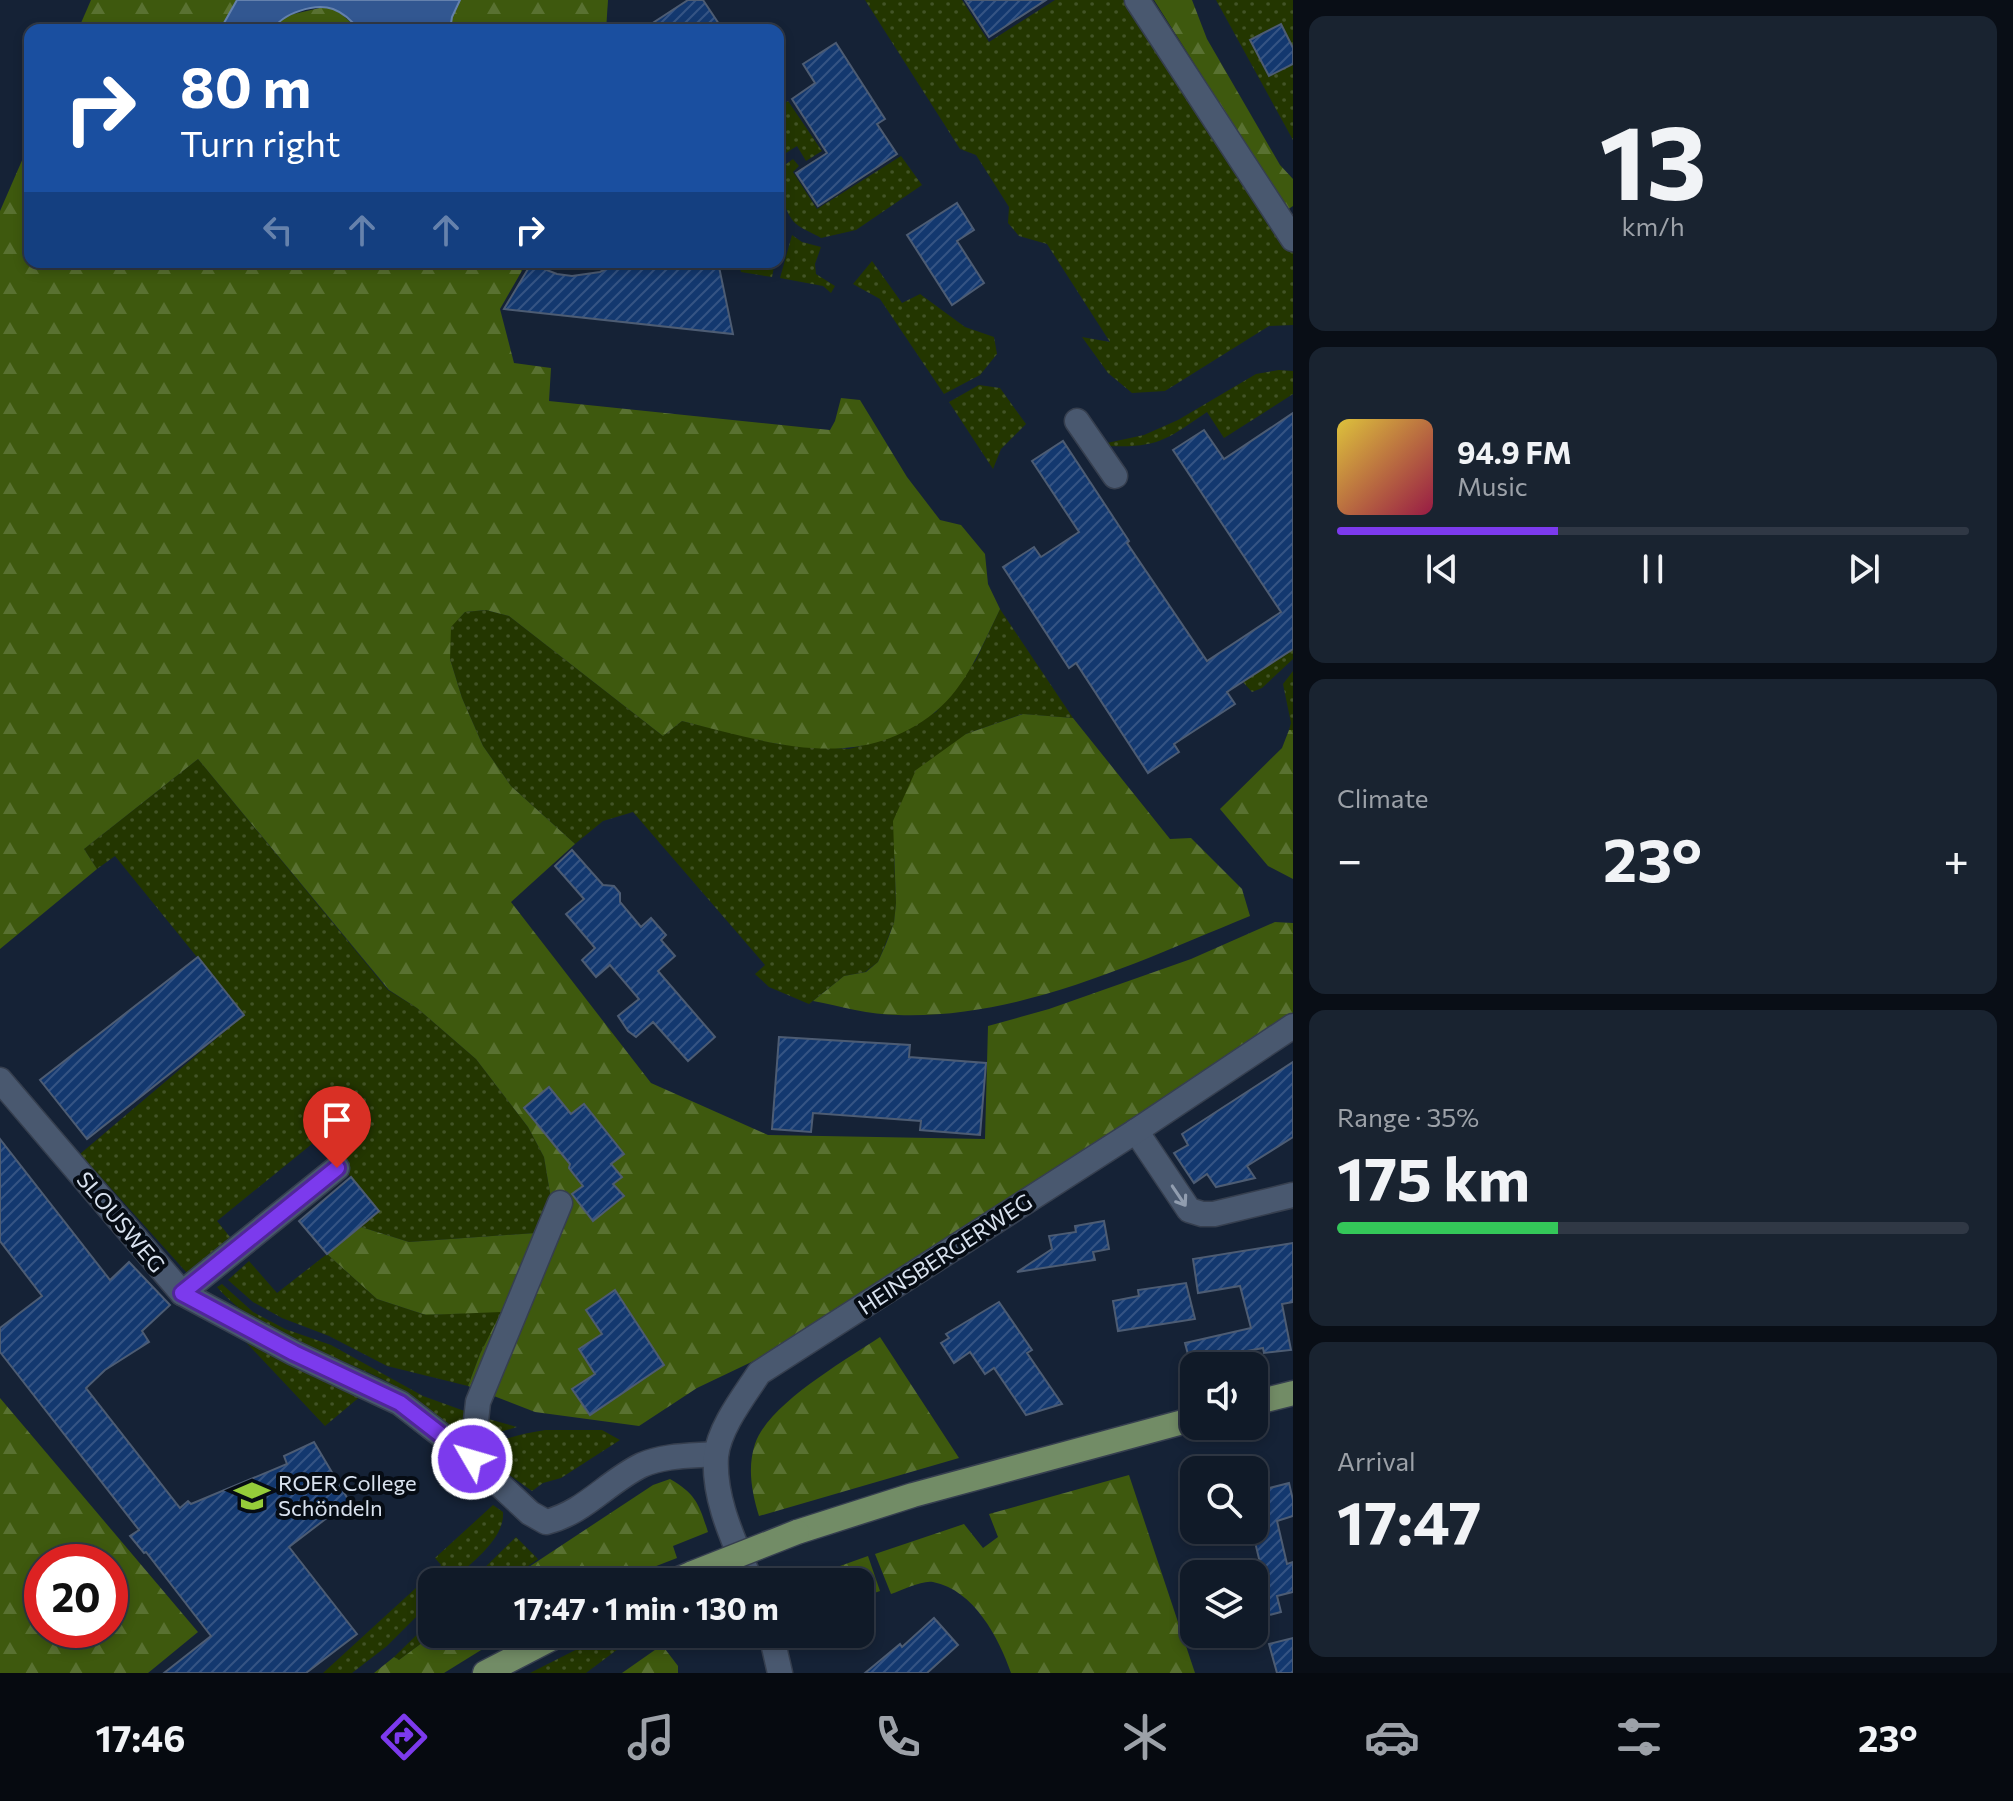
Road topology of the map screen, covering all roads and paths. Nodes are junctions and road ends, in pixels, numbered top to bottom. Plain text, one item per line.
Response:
1 (1137, 0) edge
2 (1293, 239) edge
3 (1077, 421) dead end
4 (1115, 476) dead end
5 (1293, 1026) edge
6 (0, 1080) edge
7 (1136, 1131) junction
8 (337, 1168) dead end
9 (1293, 1195) edge
10 (560, 1203) dead end
11 (182, 1293) junction
12 (1293, 1393) edge
13 (1268, 1399) edge
14 (1180, 1423) edge
15 (716, 1454) junction
16 (472, 1459) junction
17 (706, 1568) edge
18 (746, 1568) edge
19 (533, 1648) edge
20 (774, 1648) edge
21 (485, 1673) edge
22 (780, 1673) edge

1 - 2 street
3 - 4 street
5 - 7 street, HEINSBERGERWEG
6 - 11 street, SLOUSWEG
7 -> 9 street
7 - 15 street, HEINSBERGERWEG
8 - 11 street
10 - 16 street
11 - 16 street, SLOUSWEG
12 - 13 main road
14 - 17 main road, bridge
15 - 16 street, SLOUSWEG
15 - 18 street, HEINSBERGERWEG
19 - 21 main road
20 - 22 street

